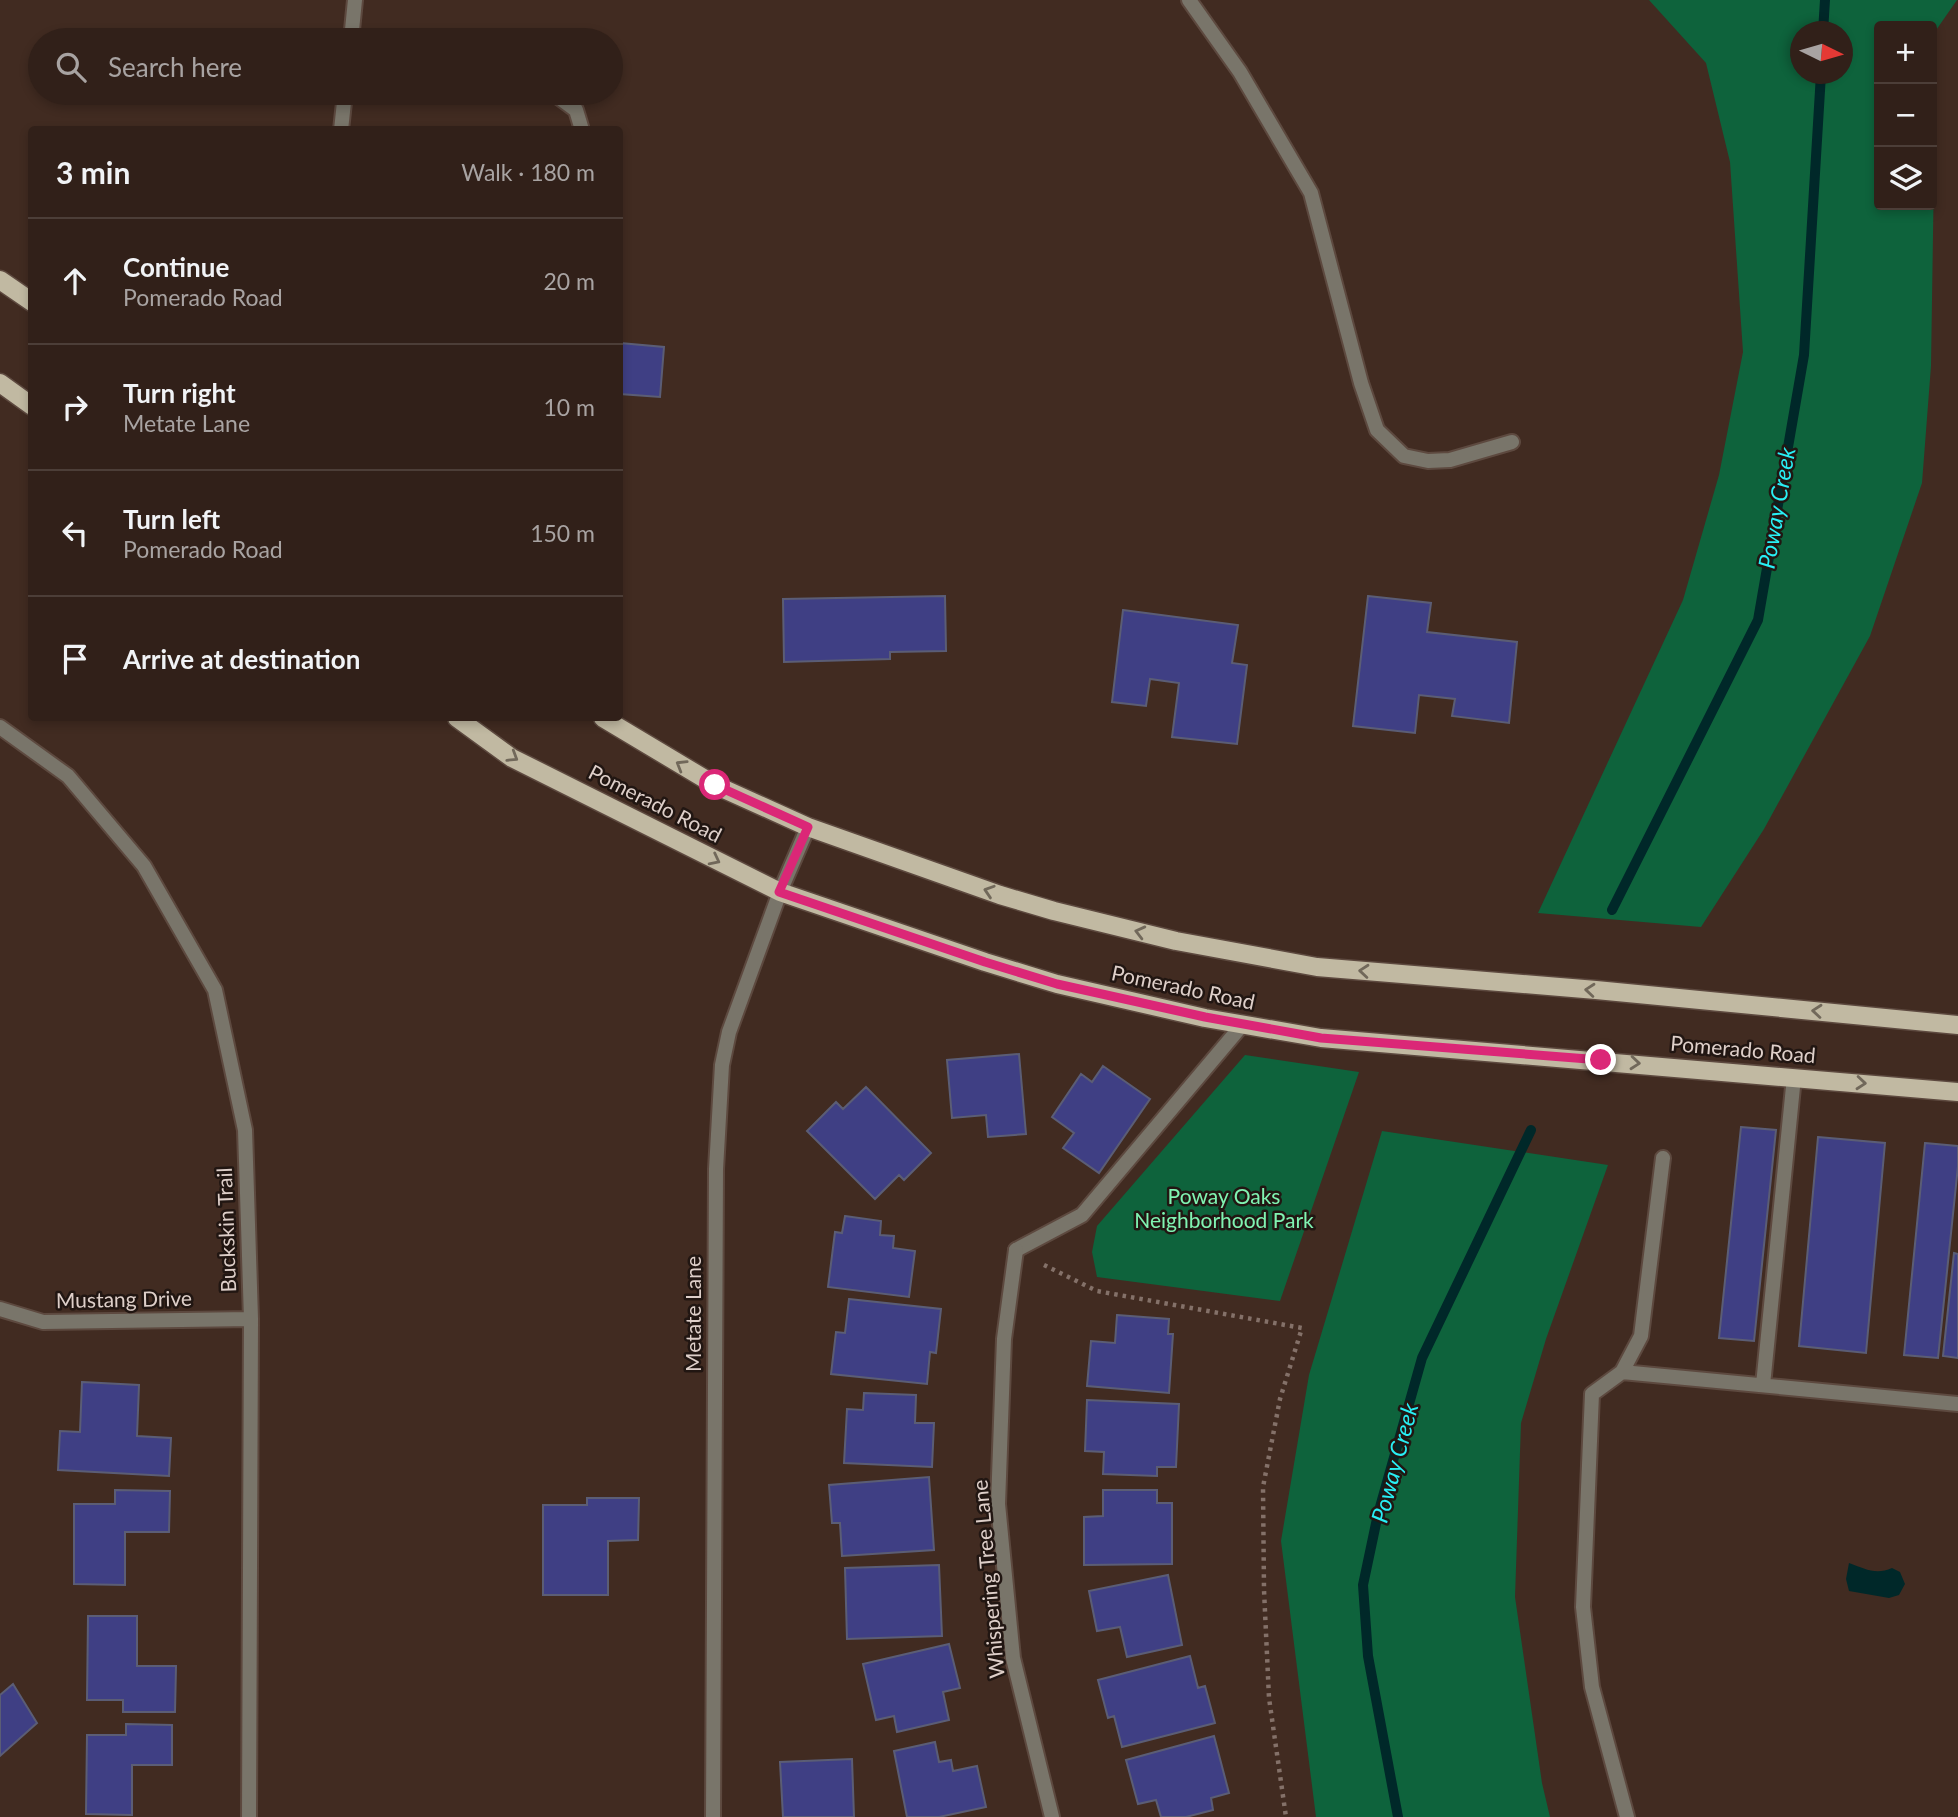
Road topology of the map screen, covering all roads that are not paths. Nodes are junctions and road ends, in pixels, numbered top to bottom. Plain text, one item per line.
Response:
1 (355, 0) edge
2 (1189, 0) edge
3 (352, 28) edge
4 (344, 105) edge
5 (569, 105) edge
6 (341, 126) edge
7 (581, 126) edge
8 (0, 280) edge
9 (28, 299) edge
10 (0, 383) edge
11 (28, 403) edge
12 (1512, 442) dead end
13 (461, 721) edge
14 (608, 721) edge
15 (0, 727) edge
16 (808, 827) junction
17 (779, 892) junction
18 (1243, 1024) junction
19 (1958, 1025) edge
20 (1794, 1077) junction
21 (1958, 1092) edge
22 (1663, 1158) dead end
23 (0, 1308) edge
24 (251, 1319) junction
25 (1622, 1372) junction
26 (1763, 1385) junction
27 (1958, 1404) edge
28 (249, 1817) edge
29 (713, 1817) edge
30 (1052, 1817) edge
31 (1627, 1817) edge

1 - 3 street
2 - 12 street
4 - 6 street
5 - 7 street
8 - 9 main road
10 - 11 main road
13 -> 17 main road, Pomerado Road
16 -> 14 main road, Pomerado Road
15 - 24 street, Buckskin Trail
16 - 17 street, Metate Lane
19 -> 16 main road, Pomerado Road
17 - 18 main road, Pomerado Road
17 - 29 street, Metate Lane
18 -> 20 main road, Pomerado Road
18 - 30 street, Whispering Tree Lane
20 -> 21 main road, Pomerado Road
20 - 26 street
22 - 25 street
23 - 24 street, Mustang Drive
24 - 28 street, Buckskin Trail
25 - 26 street
25 - 31 street
26 - 27 street

